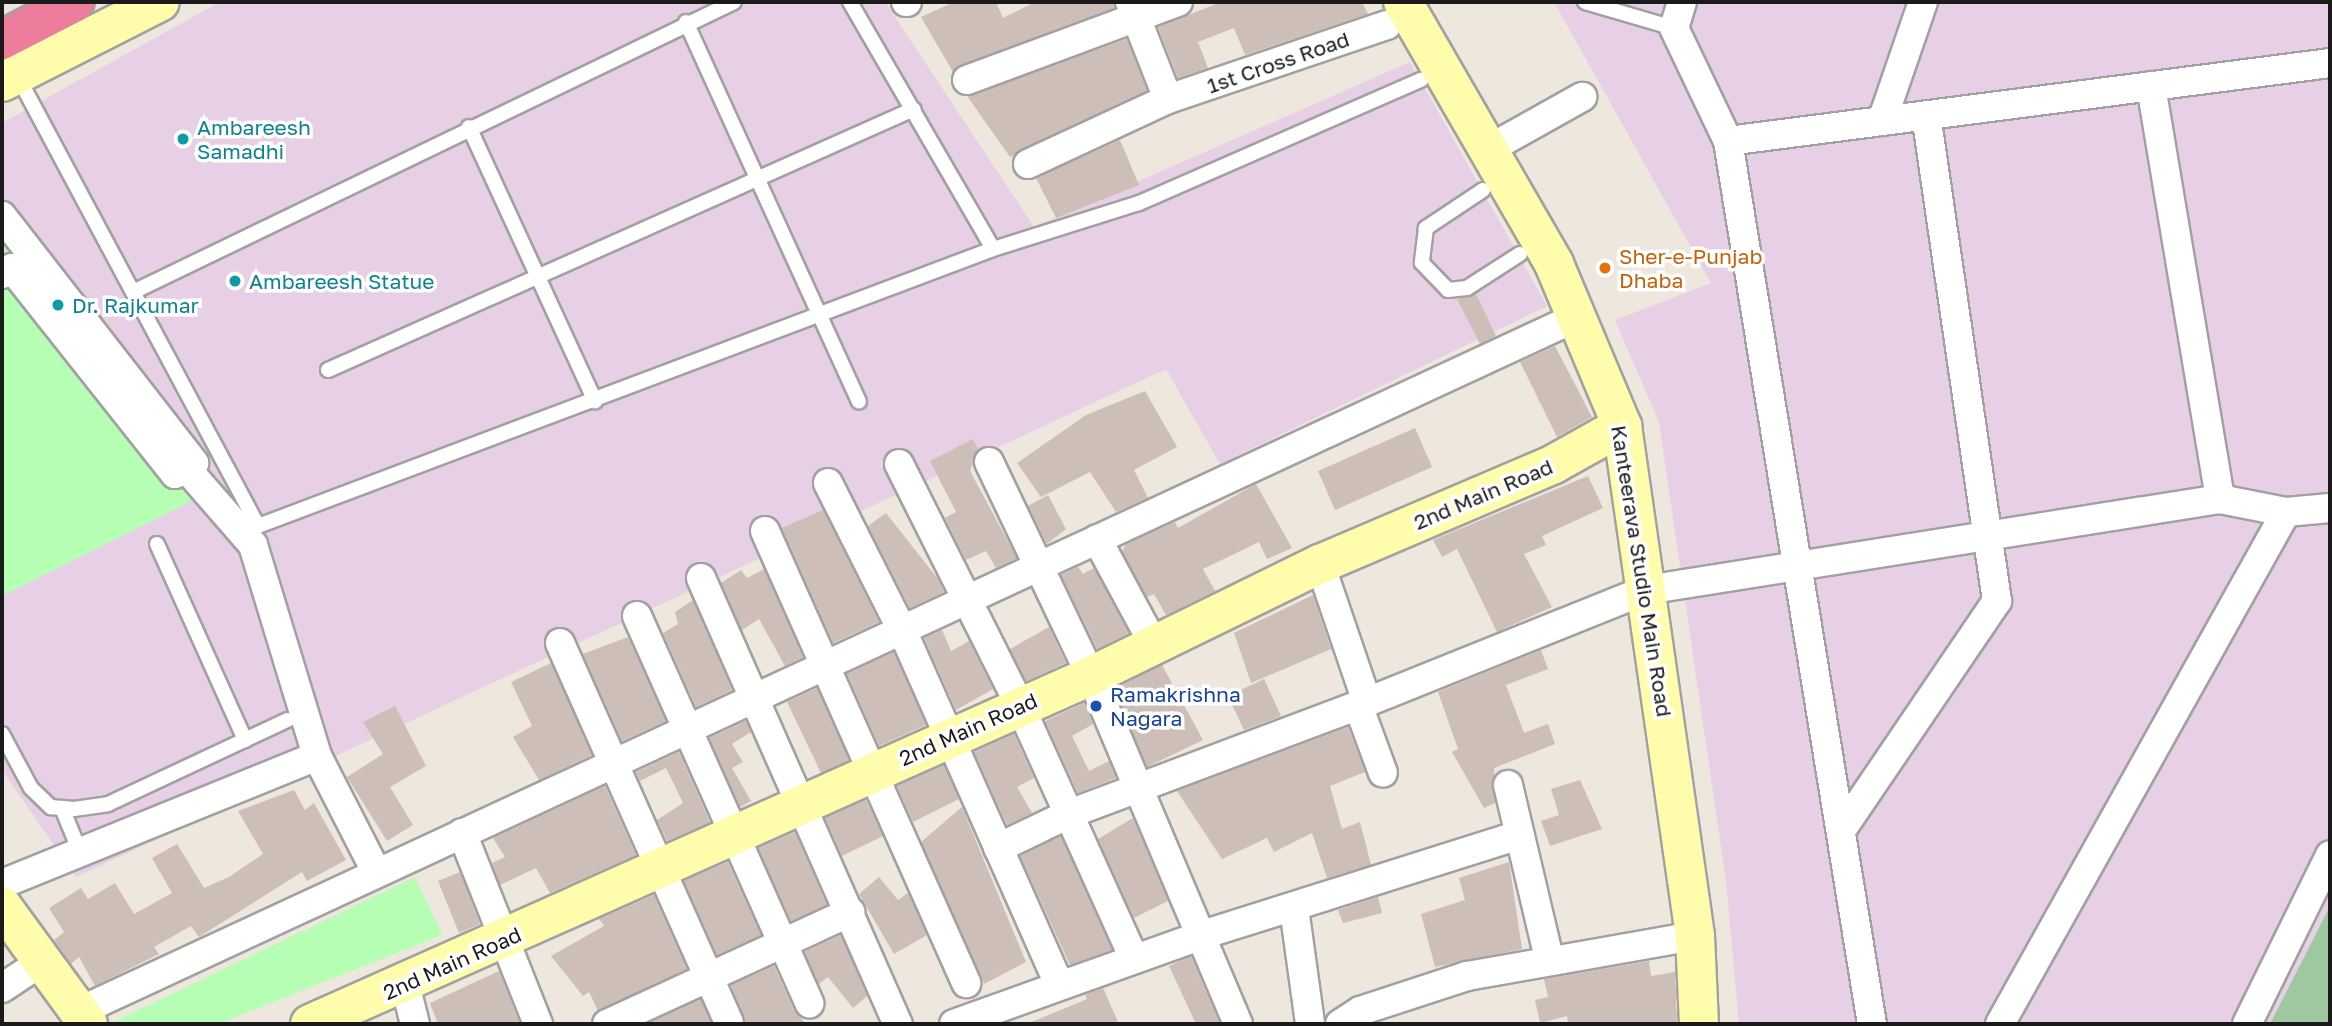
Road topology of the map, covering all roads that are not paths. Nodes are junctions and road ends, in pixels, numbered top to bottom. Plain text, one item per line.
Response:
1 (75, 2) edge
2 (160, 2) edge
3 (734, 2) edge
4 (850, 2) edge
5 (1178, 2) edge
6 (1585, 2) edge
7 (1923, 2) edge
8 (1614, 8) edge
9 (1133, 10) edge
10 (1388, 10) edge
11 (1678, 15) edge
12 (686, 22) junction
13 (2330, 63) edge
14 (5, 66) edge
15 (967, 80) dead end
16 (1421, 80) junction
17 (2151, 86) junction
18 (1582, 97) dead end
19 (1168, 99) junction
20 (914, 109) junction
21 (1926, 115) junction
22 (1882, 121) junction
23 (468, 127) junction
24 (1728, 141) junction
25 (1489, 149) junction
26 (1028, 164) dead end
27 (759, 180) junction
28 (1483, 190) junction
29 (2, 216) edge
30 (993, 249) junction
31 (1520, 254) junction
32 (2, 274) edge
33 (540, 276) junction
34 (132, 292) junction
35 (1577, 317) junction
36 (822, 318) junction
37 (328, 370) dead end
38 (595, 401) junction
39 (859, 401) dead end
40 (1622, 426) junction
41 (989, 462) dead end
42 (899, 464) dead end
43 (186, 468) junction
44 (828, 483) dead end
45 (2220, 499) junction
46 (2330, 508) edge
47 (2286, 512) junction
48 (765, 531) dead end
49 (1992, 534) junction
50 (1097, 539) junction
51 (157, 544) dead end
52 (1801, 563) junction
53 (1320, 564) junction
54 (1037, 567) junction
55 (701, 578) dead end
56 (1646, 590) junction
57 (967, 599) junction
58 (637, 616) dead end
59 (902, 630) junction
60 (560, 643) dead end
61 (1154, 645) junction
62 (823, 666) junction
63 (1091, 676) junction
64 (755, 697) junction
65 (1362, 704) junction
66 (1020, 706) junction
67 (287, 720) dead end
68 (687, 729) junction
69 (2, 734) edge
70 (948, 738) junction
71 (245, 740) junction
72 (317, 756) junction
73 (615, 763) junction
74 (870, 772) junction
75 (1383, 773) dead end
76 (1508, 785) dead end
77 (1141, 790) junction
78 (802, 803) junction
79 (62, 808) junction
80 (1069, 814) junction
81 (1842, 829) junction
82 (462, 833) junction
83 (1521, 835) junction
84 (735, 837) junction
85 (998, 848) junction
86 (80, 852) junction
87 (2330, 855) edge
88 (662, 867) junction
89 (377, 873) junction
90 (2, 884) edge
91 (2, 906) edge
92 (1294, 908) junction
93 (851, 912) junction
94 (1202, 935) junction
95 (1695, 936) junction
96 (506, 940) junction
97 (783, 946) junction
98 (1134, 958) junction
99 (1549, 959) junction
100 (43, 961) junction
101 (713, 980) junction
102 (966, 982) dead end
103 (405, 984) junction
104 (1059, 984) junction
105 (2, 988) edge
106 (809, 1003) dead end
107 (84, 1018) edge
108 (729, 1022) dead end
109 (310, 1024) edge
110 (415, 1024) edge
111 (538, 1024) edge
112 (607, 1024) edge
113 (898, 1024) edge
114 (954, 1024) edge
115 (1238, 1024) edge
116 (1310, 1024) edge
117 (1340, 1024) edge
118 (1699, 1024) edge
119 (1872, 1024) edge
120 (2000, 1024) edge
121 (2247, 1024) edge

1 - 14 highway
2 - 14 street
3 - 12 lane
4 - 20 lane
5 - 9 street
6 - 8 lane
7 - 22 street
8 - 11 lane
9 - 15 street
9 - 19 street
10 - 16 street
10 - 19 street, 1st Cross Road
10 - 25 street, Kanteerava Studio Main Road
11 - 24 street
12 - 23 lane
12 - 27 lane
13 - 17 street
14 - 34 lane
16 - 28 street
16 - 30 lane
17 - 21 street
17 - 45 street
18 - 25 street
19 - 26 street, 1st Cross Road
20 - 27 lane
20 - 30 lane
21 - 22 street
21 - 49 street
22 - 24 street
23 - 33 lane
23 - 34 lane
24 - 52 street
25 - 35 street, Kanteerava Studio Main Road
27 - 33 lane
27 - 36 lane
28 - 31 street
28 - 31 lane
29 - 43 street
30 - 36 lane
31 - 35 street
32 - 43 street
33 - 37 lane
33 - 38 lane
34 - 38 lane
35 - 40 street, Kanteerava Studio Main Road
35 - 50 street
36 - 38 lane
36 - 39 lane
40 - 53 street, 2nd Main Road
40 - 56 street, Kanteerava Studio Main Road
41 - 54 street
42 - 57 street
43 - 72 street
44 - 59 street
45 - 47 street
45 - 49 street
46 - 47 street
47 - 120 street
48 - 62 street
49 - 52 street
49 - 81 street
50 - 54 street
50 - 61 street
51 - 71 lane
52 - 56 street
52 - 81 street
53 - 61 street, 2nd Main Road
53 - 65 street
54 - 57 street
54 - 63 street
55 - 64 street
56 - 65 street
56 - 95 street, Kanteerava Studio Main Road
57 - 59 street
57 - 66 street
58 - 68 street
59 - 62 street
59 - 70 street
60 - 73 street
61 - 63 street, 2nd Main Road
62 - 64 street
62 - 74 street
63 - 66 street, 2nd Main Road
63 - 77 street
64 - 68 street
64 - 78 street
65 - 75 street
65 - 77 street
66 - 70 street, 2nd Main Road
66 - 80 street
67 - 71 lane
68 - 73 street
68 - 84 street
69 - 79 lane
70 - 74 street, 2nd Main Road
70 - 85 street
71 - 79 lane
72 - 86 street
72 - 89 street
73 - 82 street
73 - 88 street
74 - 78 street, 2nd Main Road
74 - 102 street
76 - 83 street
77 - 80 street
77 - 94 street
78 - 84 street, 2nd Main Road
78 - 93 street
79 - 86 lane
80 - 85 street
80 - 98 street
81 - 119 street
82 - 89 street
82 - 96 street
83 - 92 street
83 - 99 street
84 - 88 street, 2nd Main Road
84 - 97 street
85 - 104 street
86 - 90 street
87 - 121 street
88 - 96 street, 2nd Main Road
88 - 101 street
89 - 107 street
91 - 100 street
92 - 94 street
92 - 116 street
93 - 97 street
93 - 113 street
94 - 98 street
94 - 115 street
95 - 99 street
95 - 118 street, Kanteerava Studio Main Road
96 - 103 street, 2nd Main Road
96 - 111 street
97 - 101 street
97 - 106 street
98 - 104 street
99 - 117 street
100 - 105 street
100 - 107 street
101 - 108 street
101 - 112 street
103 - 109 street, 2nd Main Road
103 - 110 street
104 - 114 street

